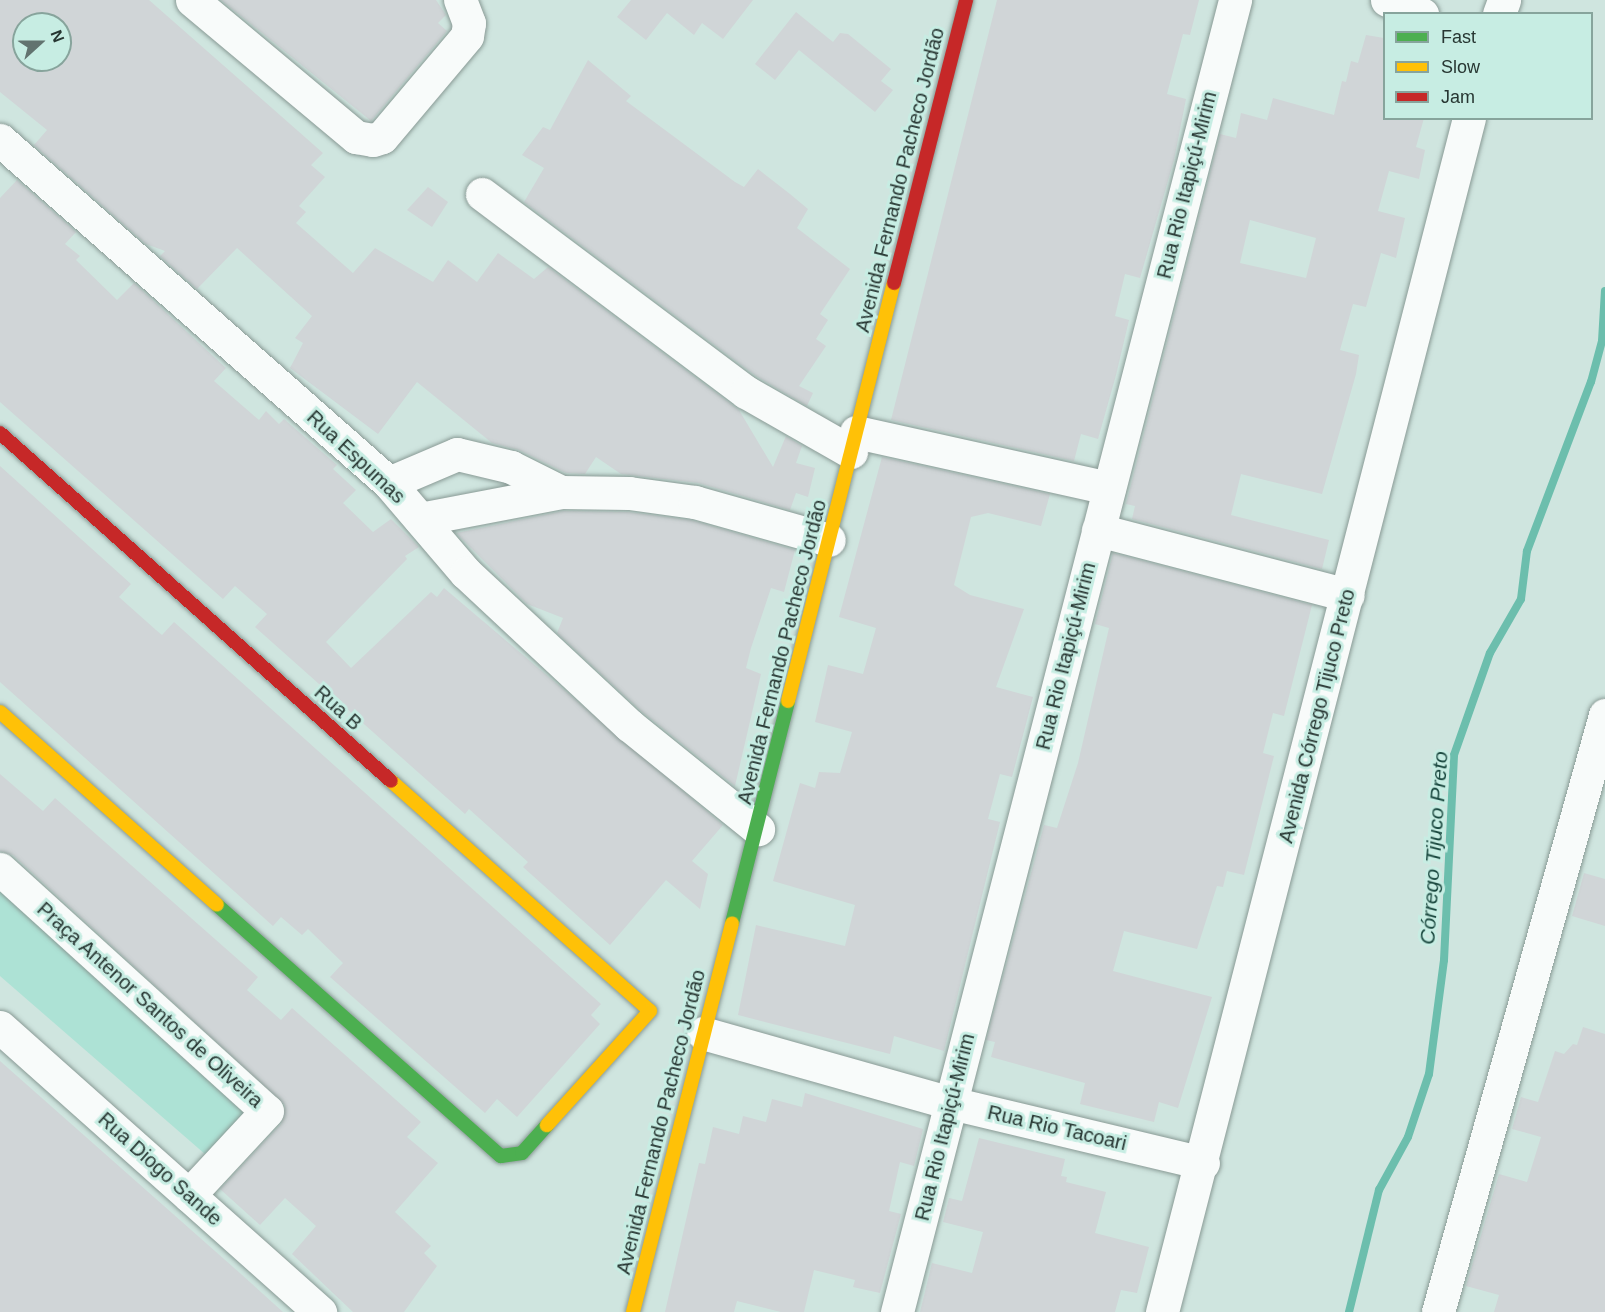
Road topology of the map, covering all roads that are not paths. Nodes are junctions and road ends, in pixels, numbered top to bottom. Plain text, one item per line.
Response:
1 (192, 0) edge
2 (460, 0) edge
3 (966, 0) edge
4 (1235, 0) edge
5 (1387, 0) edge
6 (1417, 12) edge
7 (1468, 120) edge
8 (0, 140) edge
9 (482, 194) dead end
10 (0, 433) edge
11 (853, 442) junction
12 (389, 483) junction
13 (1109, 488) junction
14 (561, 492) junction
15 (420, 519) junction
16 (1098, 530) junction
17 (829, 540) junction
18 (1348, 596) junction
19 (0, 712) edge
20 (1605, 715) edge
21 (758, 829) junction
22 (0, 869) edge
23 (0, 1027) edge
24 (703, 1033) junction
25 (951, 1103) junction
26 (1203, 1163) junction
27 (189, 1195) junction
28 (320, 1312) edge
29 (633, 1312) edge
30 (897, 1312) edge
31 (1162, 1312) edge
32 (1438, 1312) edge

1 - 2 street
3 - 11 street, Avenida Fernando Pacheco Jordão
4 - 13 street, Rua Rio Itapiçú-Mirim
5 - 6 street
7 - 18 street, Avenida Córrego Tijuco Preto
8 - 12 street, Rua Espumas
9 - 11 street
10 - 19 street, Rua B
11 - 13 street
11 - 17 street, Avenida Fernando Pacheco Jordão
12 - 14 street
12 - 15 street, Rua Espumas
13 - 16 street, Rua Rio Itapiçú-Mirim
14 - 15 street
14 - 17 street
15 - 21 street, Rua Espumas
16 - 18 street
16 - 25 street, Rua Rio Itapiçú-Mirim
17 - 21 street, Avenida Fernando Pacheco Jordão
18 - 26 street, Avenida Córrego Tijuco Preto
20 - 32 street
21 - 24 street, Avenida Fernando Pacheco Jordão
22 - 27 street, Praça Antenor Santos de Oliveira
23 - 27 street, Rua Diogo Sande
24 - 25 street, Rua Rio Tacoari
24 - 29 street, Avenida Fernando Pacheco Jordão
25 - 26 street, Rua Rio Tacoari
25 - 30 street, Rua Rio Itapiçú-Mirim
26 - 31 street, Avenida Córrego Tijuco Preto
27 - 28 street, Rua Diogo Sande

